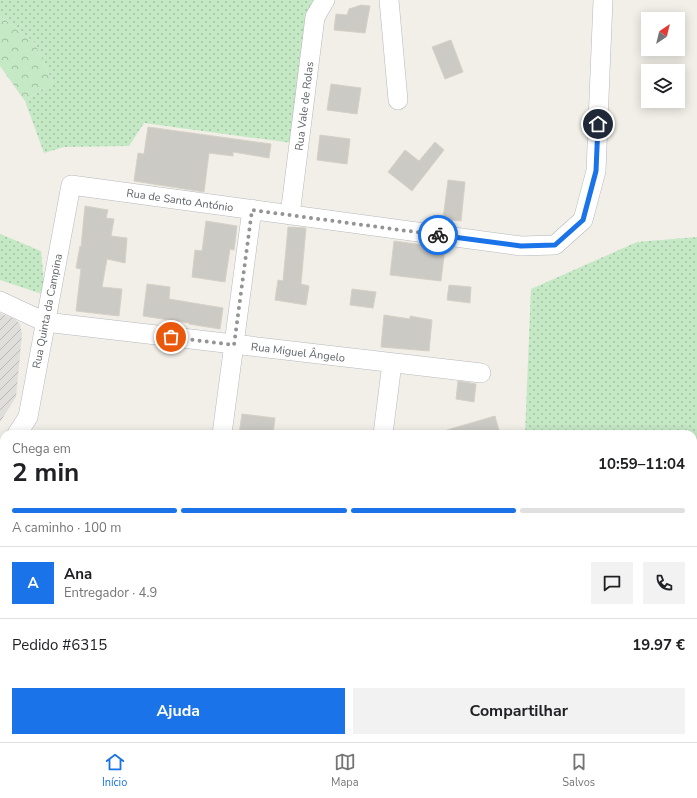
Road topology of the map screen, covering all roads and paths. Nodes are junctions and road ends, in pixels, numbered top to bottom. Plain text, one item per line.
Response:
1 (325, 0) edge
2 (389, 0) edge
3 (603, 0) edge
4 (398, 100) dead end
5 (71, 185) joint
6 (252, 210) junction
7 (290, 215) junction
8 (0, 302) edge
9 (45, 322) junction
10 (234, 345) junction
11 (392, 363) junction
12 (481, 373) dead end
13 (20, 430) edge
14 (223, 430) edge
15 (383, 430) edge

1 - 7 street, Rua Vale de Rolas
2 - 4 street
3 - 7 street, Rua de Santo António
5 - 6 street, Rua de Santo António
5 - 9 street, Rua Quinta da Campina
6 - 7 street, Rua de Santo António
6 - 10 street
8 - 9 street, Rua Miguel Ângelo
9 - 10 street, Rua Miguel Ângelo
9 - 13 street, Rua Quinta da Campina
10 - 11 street, Rua Miguel Ângelo
10 - 14 street
11 - 12 street, Rua Miguel Ângelo
11 - 15 street

